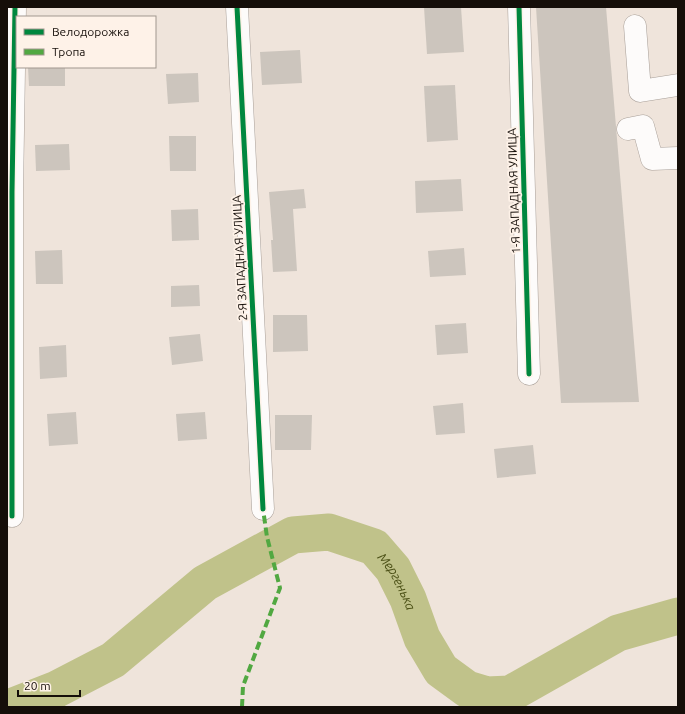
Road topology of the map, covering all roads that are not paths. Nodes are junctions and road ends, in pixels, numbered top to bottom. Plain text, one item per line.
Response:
1 (15, 7) edge
2 (237, 7) edge
3 (519, 7) edge
4 (635, 26) dead end
5 (678, 85) edge
6 (628, 129) dead end
7 (678, 158) edge
8 (10, 192) edge
9 (529, 374) dead end
10 (263, 509) dead end
11 (12, 516) dead end

1 - 8 street
2 - 10 street, 2-Я ЗАПАДНАЯ УЛИЦА
3 - 9 street, 1-Я ЗАПАДНАЯ УЛИЦА
4 - 5 street
6 - 7 street
8 - 11 street

